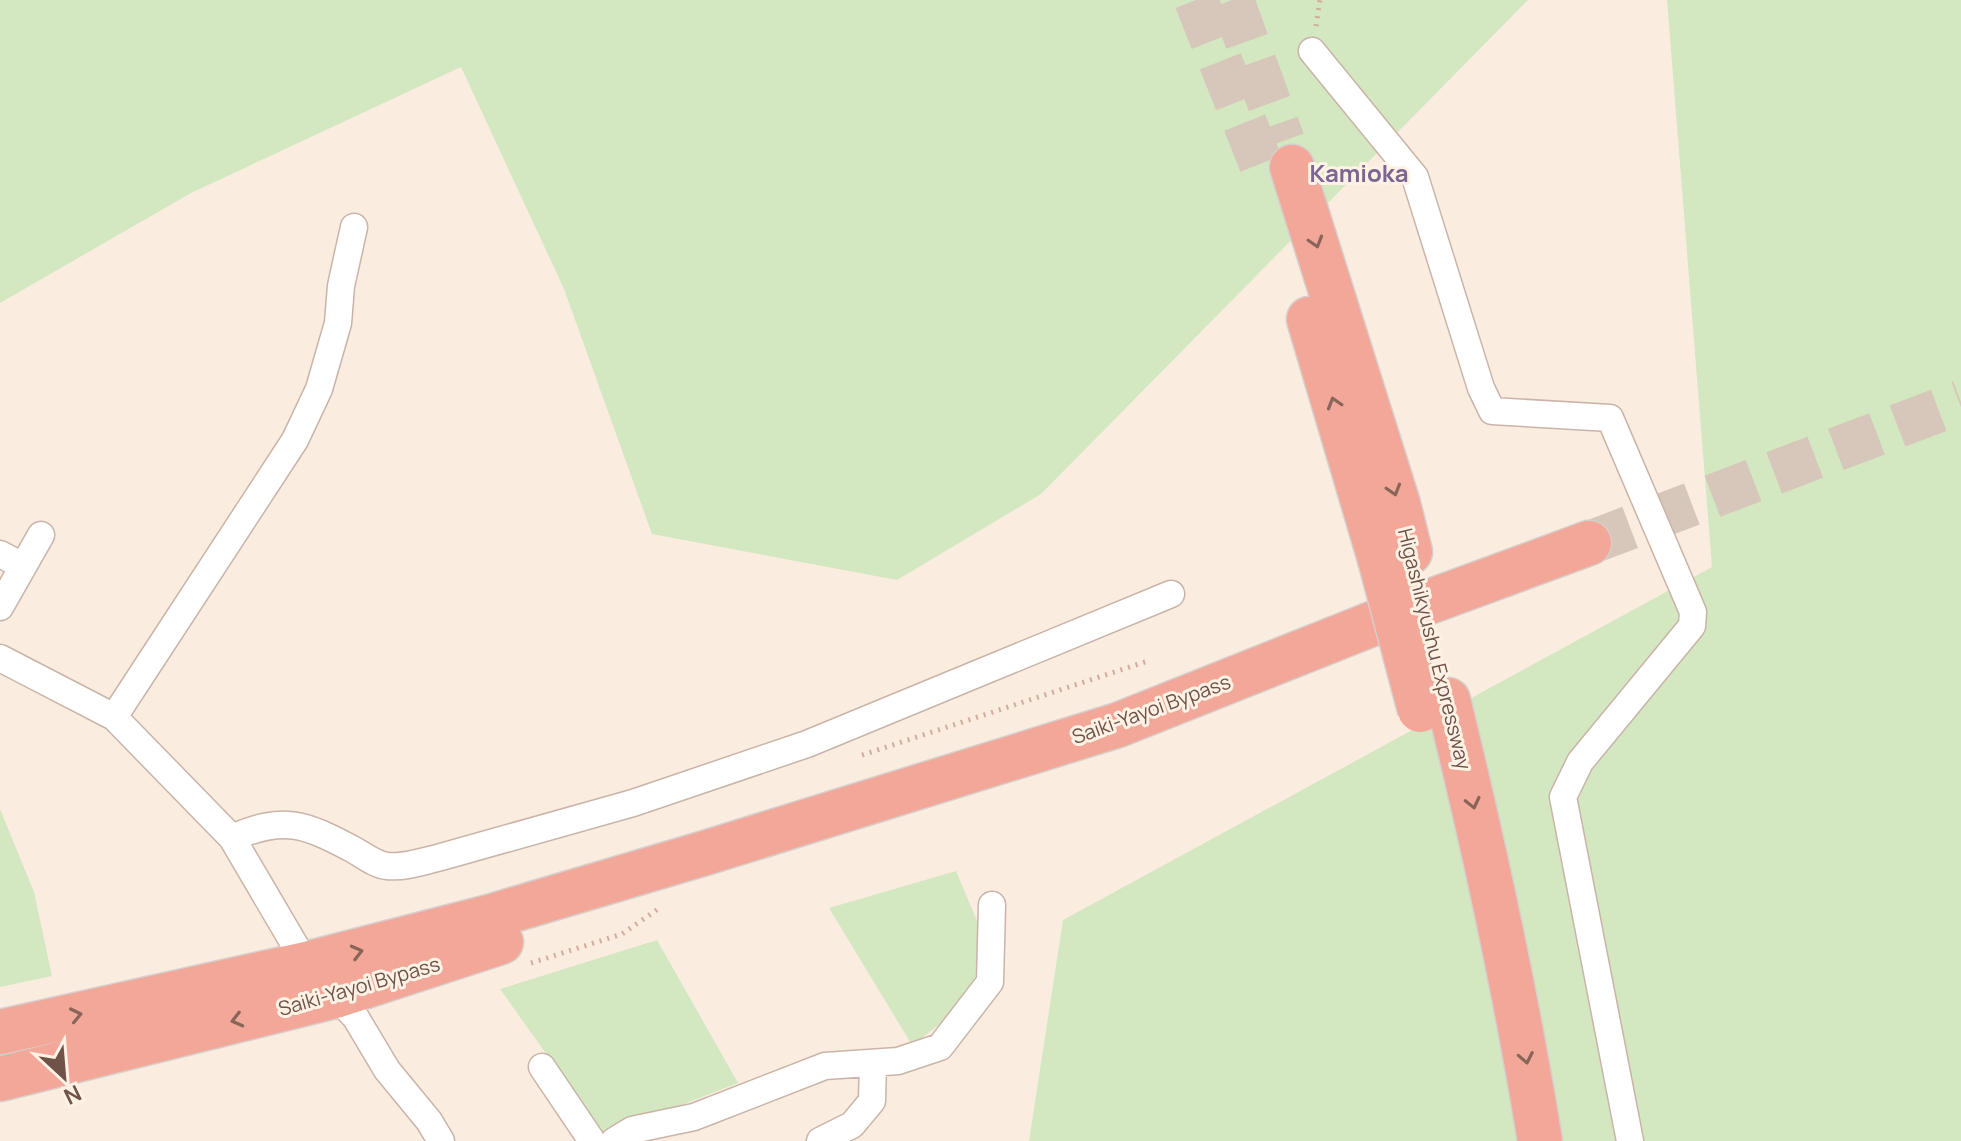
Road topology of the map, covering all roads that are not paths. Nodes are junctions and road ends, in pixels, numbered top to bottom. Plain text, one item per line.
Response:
1 (1312, 51) dead end
2 (1279, 173) tunnel mouth
3 (354, 227) dead end
4 (41, 535) dead end
5 (1589, 543) tunnel mouth
6 (11, 560) edge
7 (1171, 594) dead end
8 (0, 607) edge
9 (0, 658) edge
10 (1434, 705) junction
11 (114, 717) junction
12 (232, 838) junction
13 (705, 853) junction
14 (992, 905) dead end
15 (306, 964) junction
16 (335, 996) junction
17 (0, 1032) edge
18 (873, 1063) junction
19 (542, 1067) dead end
20 (0, 1079) edge
21 (441, 1141) edge
22 (592, 1141) edge
23 (614, 1141) edge
24 (820, 1141) edge
25 (1512, 1141) edge
26 (1540, 1141) edge
27 (1630, 1141) edge

1 - 27 street
2 - 10 highway, Higashikyushu Expressway, bridge
3 - 11 street
4 - 6 street
5 - 13 highway, Saiki-Yayoi Bypass
6 - 8 street
7 - 12 street
9 - 11 street
10 - 25 highway, Higashikyushu Expressway
10 -> 26 highway, Higashikyushu Expressway
11 - 12 street
12 - 15 street
15 -> 13 highway, Saiki-Yayoi Bypass
13 - 16 highway, Saiki-Yayoi Bypass
14 - 18 street
15 - 16 street
17 -> 15 highway, Saiki-Yayoi Bypass
16 -> 20 highway, Saiki-Yayoi Bypass
16 - 21 street
18 - 23 street
18 - 24 street
19 - 22 street

